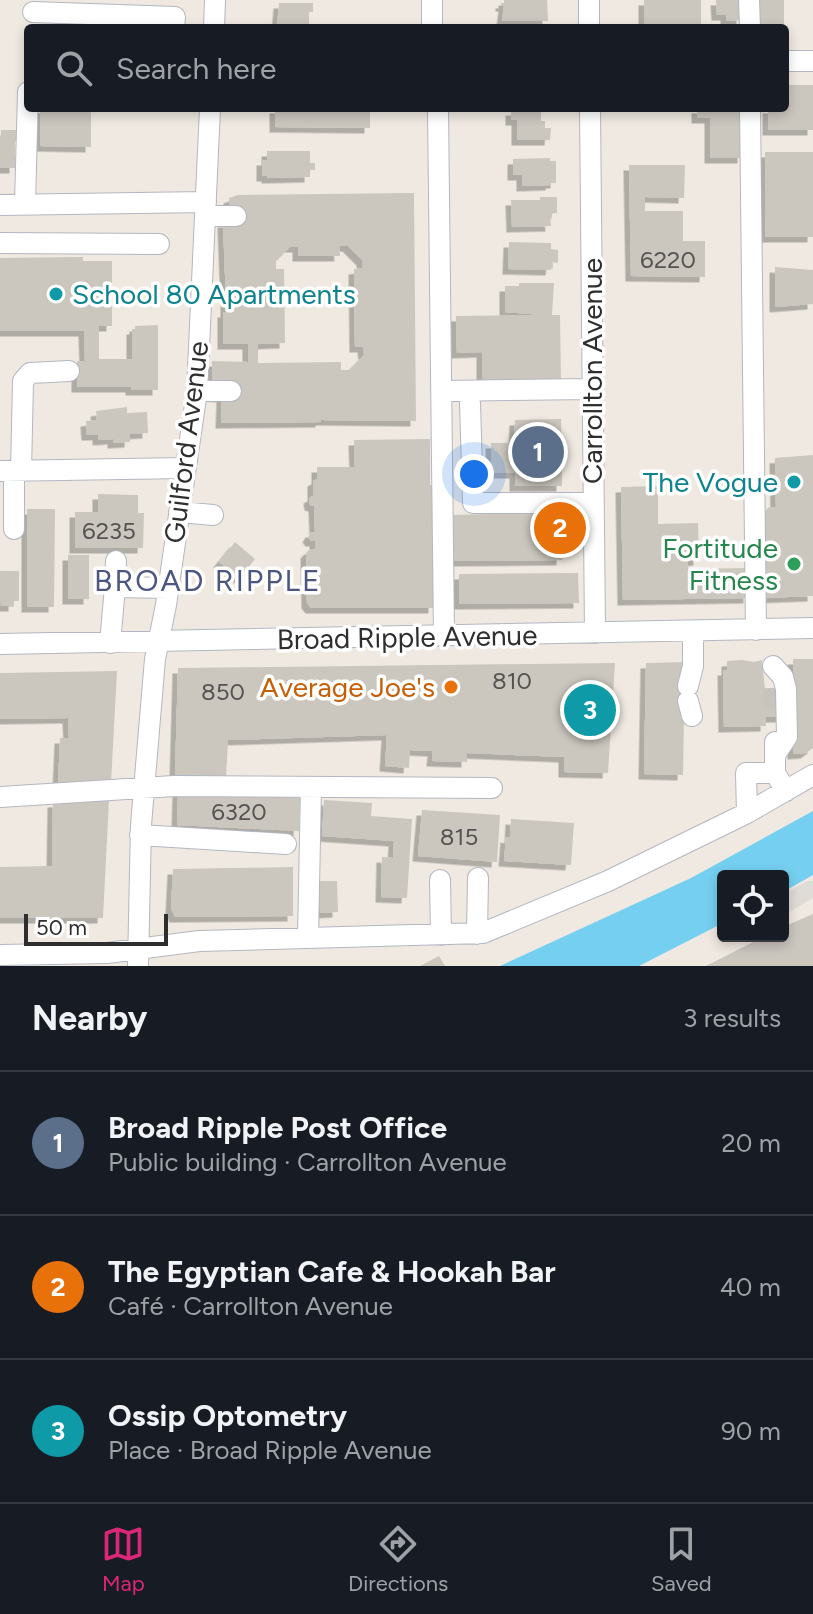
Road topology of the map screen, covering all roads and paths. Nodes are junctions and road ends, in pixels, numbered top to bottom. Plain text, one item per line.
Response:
1 (215, 0) edge
2 (432, 0) edge
3 (589, 0) edge
4 (749, 0) edge
5 (33, 13) edge
6 (174, 24) edge
7 (214, 24) edge
8 (432, 24) edge
9 (589, 24) edge
10 (750, 24) edge
11 (789, 61) edge
12 (813, 61) edge
13 (27, 112) edge
14 (210, 112) edge
15 (438, 112) edge
16 (590, 112) edge
17 (750, 112) edge
18 (25, 204) junction
19 (0, 205) edge
20 (206, 209) junction
21 (236, 216) dead end
22 (0, 243) edge
23 (159, 244) dead end
24 (69, 371) dead end
25 (592, 389) junction
26 (197, 391) junction
27 (231, 391) dead end
28 (442, 391) junction
29 (470, 403) dead end
30 (186, 468) junction
31 (12, 471) edge
32 (593, 503) junction
33 (179, 512) junction
34 (213, 515) dead end
35 (14, 529) dead end
36 (116, 561) dead end
37 (115, 587) junction
38 (168, 588) junction
39 (813, 628) edge
40 (764, 630) junction
41 (693, 631) junction
42 (595, 633) junction
43 (444, 636) junction
44 (159, 642) junction
45 (110, 643) junction
46 (0, 644) edge
47 (773, 666) junction
48 (773, 688) tunnel mouth
49 (689, 701) dead end
50 (774, 717) tunnel mouth
51 (779, 773) junction
52 (813, 775) edge
53 (311, 787) junction
54 (492, 788) dead end
55 (144, 790) junction
56 (0, 797) edge
57 (747, 813) junction
58 (140, 835) junction
59 (286, 844) dead end
60 (478, 878) dead end
61 (440, 880) dead end
62 (477, 934) junction
63 (441, 935) junction
64 (308, 938) junction
65 (0, 955) edge
66 (138, 957) edge
67 (40, 960) edge

1 - 7 street
2 - 8 street
3 - 9 street
4 - 10 street
5 - 6 street
11 - 12 street
13 - 18 street
14 - 20 street, Guilford Avenue
15 - 28 street
16 - 25 street, Carrollton Avenue
17 - 40 street
18 - 19 street
18 - 20 street
20 - 21 street
20 - 26 street, Guilford Avenue
22 - 23 street
24 - 31 street
25 - 28 street
25 - 32 street, Carrollton Avenue
26 - 27 street
26 - 30 street, Guilford Avenue
28 - 43 street
29 - 32 street
30 - 31 street
30 - 33 street, Guilford Avenue
31 - 35 street
32 - 42 street, Carrollton Avenue
33 - 34 street
33 - 38 street, Guilford Avenue
36 - 37 street
37 - 38 street
37 - 45 street
38 - 44 street, Guilford Avenue
39 - 40 street, Broad Ripple Avenue
40 - 41 street, Broad Ripple Avenue
40 - 47 street
41 - 42 street, Broad Ripple Avenue
41 - 49 street
42 - 43 street, Broad Ripple Avenue
43 - 44 street, Broad Ripple Avenue
44 - 45 street, Broad Ripple Avenue
44 - 55 street, Guilford Avenue
45 - 46 street, Broad Ripple Avenue
47 - 48 street
47 - 51 street
50 - 51 street
51 - 52 street
51 - 57 street
51 - 57 street
53 - 54 street
53 - 55 street
53 - 64 street
55 - 56 street
55 - 58 street, Guilford Avenue
57 - 62 street
58 - 59 street
58 - 66 street, Guilford Avenue
60 - 62 street
61 - 63 street
62 - 63 street
63 - 64 street
64 - 66 street
65 - 67 street
66 - 67 street

